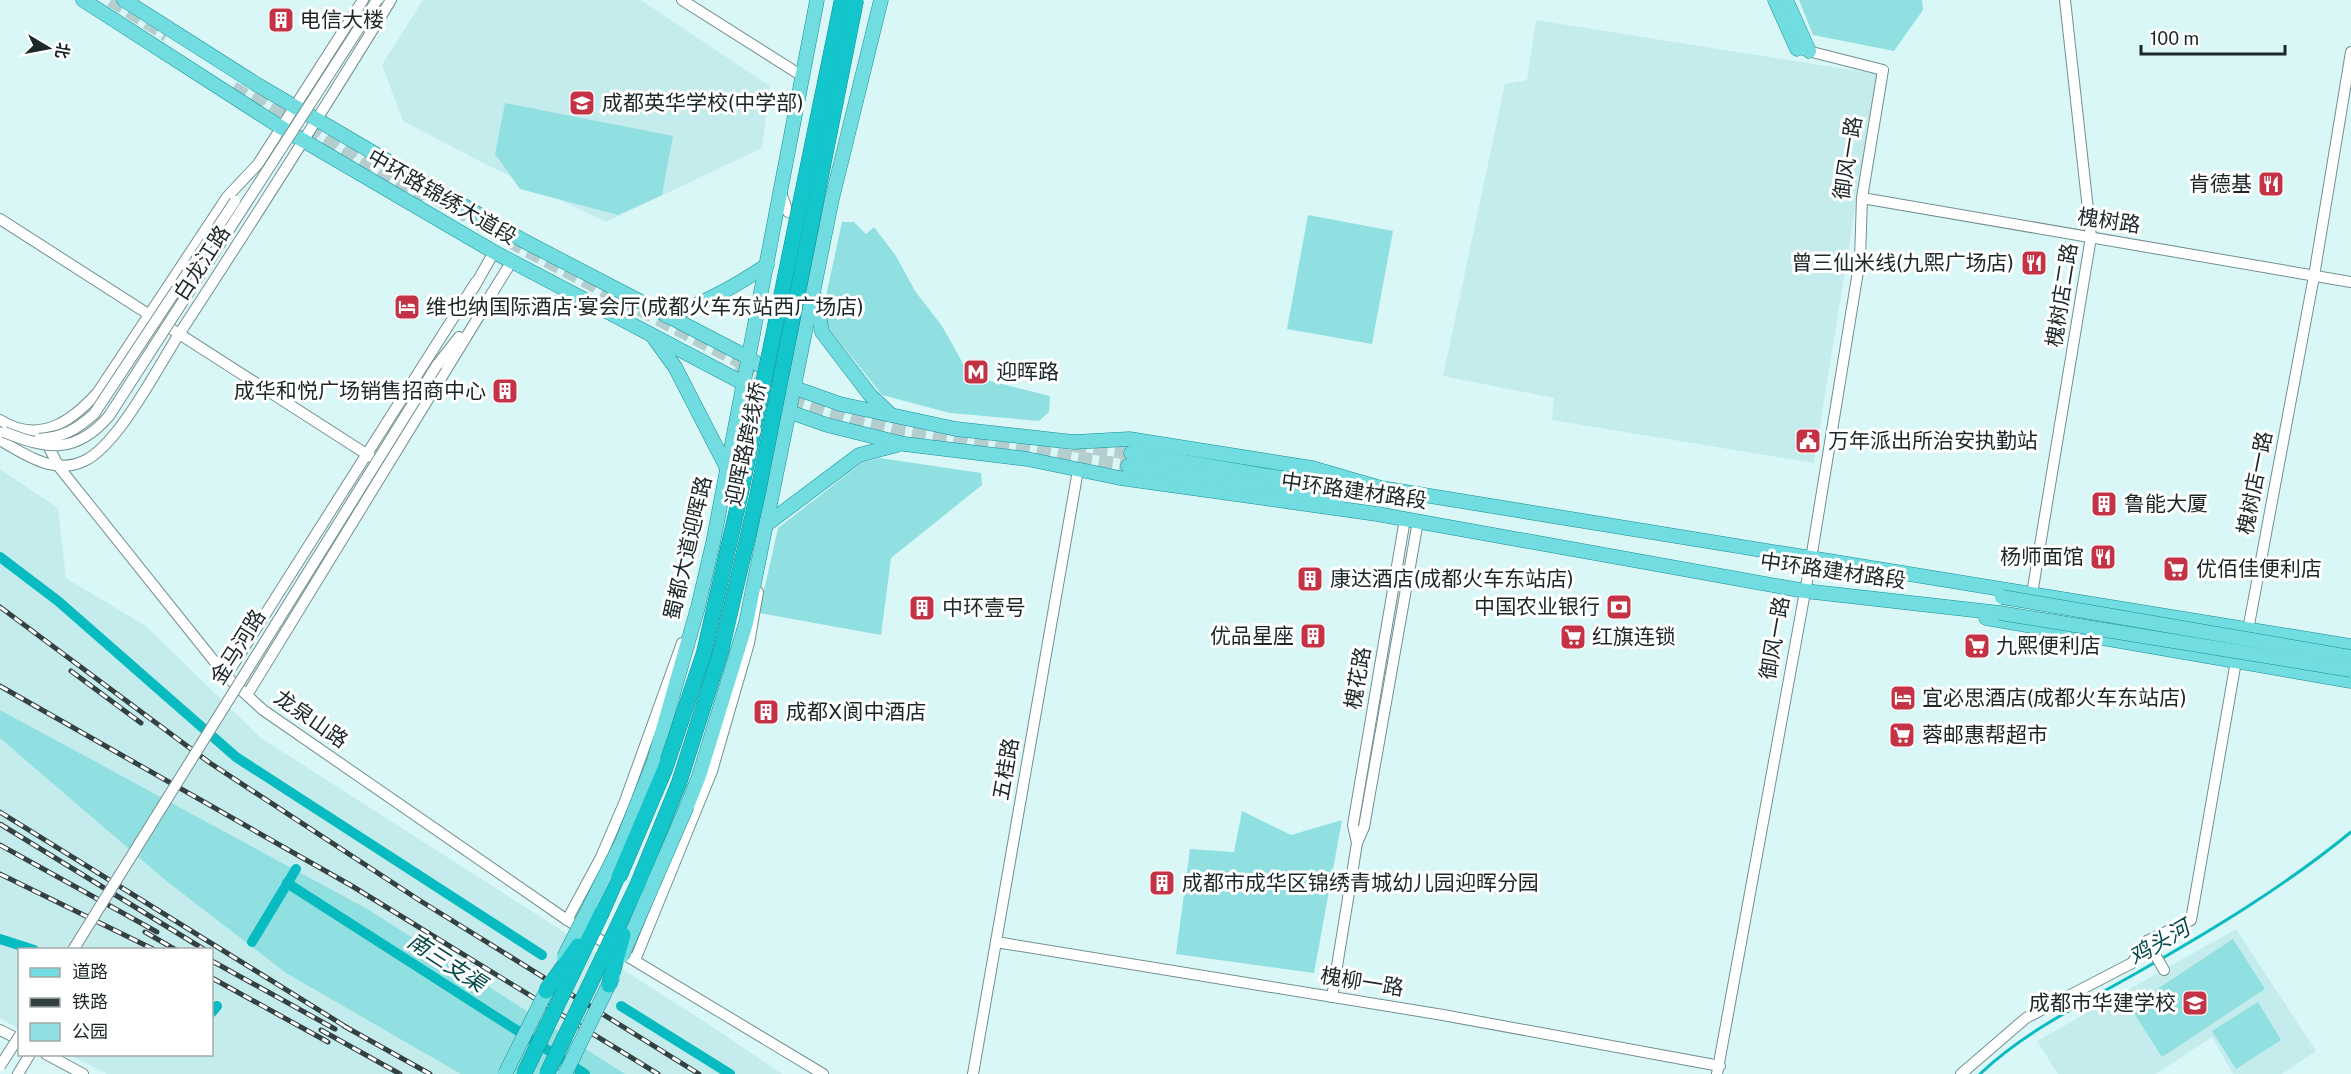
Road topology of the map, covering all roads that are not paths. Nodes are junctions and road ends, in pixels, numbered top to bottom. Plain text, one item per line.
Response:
1 (83, 0) edge
2 (124, 0) edge
3 (363, 0) edge
4 (376, 0) edge
5 (391, 0) edge
6 (682, 0) edge
7 (817, 0) edge
8 (842, 0) edge
9 (856, 0) edge
10 (881, 0) edge
11 (1775, 0) edge
12 (1786, 0) edge
13 (2065, 0) edge
14 (1803, 50) junction
15 (2351, 52) edge
16 (802, 76) junction
17 (295, 107) junction
18 (318, 120) junction
19 (282, 128) junction
20 (304, 141) junction
21 (258, 164) junction
22 (780, 189) junction
23 (832, 198) junction
24 (1862, 198) junction
25 (0, 219) edge
26 (2091, 237) junction
27 (494, 252) junction
28 (512, 261) junction
29 (767, 265) junction
30 (2314, 276) junction
31 (476, 282) junction
32 (2351, 282) edge
33 (815, 289) junction
34 (487, 303) junction
35 (149, 313) junction
36 (667, 316) junction
37 (179, 334) junction
38 (653, 337) junction
39 (747, 357) junction
40 (437, 365) junction
41 (743, 383) junction
42 (795, 388) junction
43 (790, 412) junction
44 (892, 417) junction
45 (0, 420) edge
46 (40, 430) junction
47 (1, 434) edge
48 (904, 444) junction
49 (367, 455) junction
50 (59, 467) junction
51 (386, 467) junction
52 (727, 468) junction
53 (1078, 470) junction
54 (1381, 488) junction
55 (1377, 514) junction
56 (1412, 520) junction
57 (767, 524) junction
58 (712, 543) junction
59 (761, 554) junction
60 (1810, 559) junction
61 (1912, 574) junction
62 (1805, 591) junction
63 (2032, 594) junction
64 (1913, 604) junction
65 (698, 607) junction
66 (2248, 630) junction
67 (2351, 646) edge
68 (2351, 657) edge
69 (2236, 661) junction
70 (2351, 670) edge
71 (226, 676) junction
72 (2351, 681) edge
73 (247, 695) junction
74 (644, 789) junction
75 (687, 806) junction
76 (619, 877) junction
77 (637, 886) junction
78 (602, 912) junction
79 (567, 920) junction
80 (2147, 941) junction
81 (996, 942) junction
82 (74, 948) edge
83 (635, 960) junction
84 (2164, 970) dead end
85 (609, 985) junction
86 (546, 991) junction
87 (1332, 997) junction
88 (0, 1031) edge
89 (18, 1038) edge
90 (18, 1039) edge
91 (29, 1056) edge
92 (50, 1056) edge
93 (0, 1066) edge
94 (1719, 1070) edge
95 (18, 1074) edge
96 (84, 1074) edge
97 (505, 1074) edge
98 (524, 1074) edge
99 (547, 1074) edge
100 (565, 1074) edge
101 (823, 1074) edge
102 (973, 1074) edge
103 (1961, 1074) edge

1 - 19 main road, 中环路锦绣大道段
2 - 17 main road, 中环路锦绣大道段
3 - 17 street, 白龙江路
4 - 47 street, bridge
5 - 18 street, 白龙江路
6 - 16 street
7 - 16 main road, 蜀都大道迎晖路
8 - 76 highway, 迎晖路跨线桥, bridge
9 - 77 highway, 迎晖路跨线桥, bridge
10 - 23 main road
11 - 14 main road
12 - 14 main road
13 - 26 street, 槐树店二路
14 - 24 street, 御风一路
15 - 30 street, 槐树店一路
16 - 22 main road, 蜀都大道迎晖路
17 - 18 main road, 中环路锦绣大道段
17 - 19 street, 白龙江路
18 - 20 street, 白龙江路
18 - 36 main road, 中环路锦绣大道段
19 - 20 main road, 中环路锦绣大道段
19 - 21 street, 白龙江路
20 - 27 main road, 中环路锦绣大道段
20 - 37 street, 白龙江路
21 - 35 street, 白龙江路
21 - 47 street, bridge
22 - 23 street
22 - 29 main road, 蜀都大道迎晖路
23 - 33 main road
24 - 26 street, 槐树路
24 - 60 street, 御风一路
25 - 35 street
26 - 30 street, 槐树路
26 - 63 street, 槐树店二路
27 - 28 main road, 中环路锦绣大道段
27 - 31 street
28 - 34 street
28 - 38 main road, 中环路锦绣大道段
29 - 36 main road
29 - 39 main road, 蜀都大道迎晖路
30 - 32 street, 槐树路
30 - 66 street, 槐树店一路
31 - 40 street
31 - 49 street
33 - 42 main road
33 - 44 main road
34 - 40 street
34 - 51 street
35 - 37 street
35 - 46 street, 白龙江路
36 - 39 main road, 中环路锦绣大道段
37 - 49 street
37 - 50 street, 白龙江路
38 - 41 main road, 中环路锦绣大道段
38 - 52 main road
39 - 41 main road, 蜀都大道迎晖路
39 - 42 main road, 中环路锦绣大道段
40 - 82 street, 金马河路, bridge
41 - 43 main road, 中环路锦绣大道段
41 - 52 main road, 蜀都大道迎晖路
42 - 43 main road
42 - 44 main road, 中环路建材路段
43 - 48 main road, 中环路建材路段
43 - 57 main road
44 - 54 main road, 中环路建材路段
45 - 46 street, 白龙江路
46 - 50 street, 龙泉山路
47 - 50 street
48 - 53 main road, 中环路建材路段
48 - 57 main road
49 - 51 street
49 - 71 street
50 - 71 street, 龙泉山路
51 - 73 street
52 - 58 main road, 蜀都大道迎晖路
53 - 55 main road, 中环路建材路段
53 - 81 street, 五桂路
54 - 55 main road
54 - 60 main road, 中环路建材路段
55 - 56 main road, 中环路建材路段
56 - 62 main road, 中环路建材路段
56 - 87 street, 槐花路
57 - 59 main road
58 - 59 street
58 - 65 main road, 蜀都大道迎晖路
59 - 75 main road
59 - 83 street
60 - 61 main road, 中环路建材路段
60 - 62 street, 御风一路
61 - 63 main road
61 - 68 main road, bridge
62 - 64 main road, 中环路建材路段
62 - 94 street, 御风一路
63 - 66 main road
64 - 69 main road
64 - 70 main road, bridge
65 - 74 main road, 蜀都大道迎晖路, bridge
65 - 79 street
66 - 67 main road
66 - 69 street, 槐树店一路
69 - 72 main road
69 - 80 street, 槐树店一路
71 - 73 street, 龙泉山路
73 - 79 street, 龙泉山路
74 - 76 highway, bridge
74 - 86 main road, 蜀都大道迎晖路, bridge
75 - 77 highway, bridge
75 - 85 main road, bridge
76 - 78 highway
77 - 85 highway, bridge
77 - 99 highway, bridge
78 - 86 highway, bridge
78 - 98 highway, bridge
79 - 83 street, 龙泉山路
80 - 84 street
80 - 103 street
81 - 87 street, 槐柳一路
81 - 102 street, 五桂路
83 - 101 street, 龙泉山路
85 - 100 main road, bridge
86 - 97 main road, 蜀都大道迎晖路, bridge
87 - 94 street, 槐柳一路
88 - 90 street
89 - 93 street, bridge
91 - 95 street
92 - 96 street

